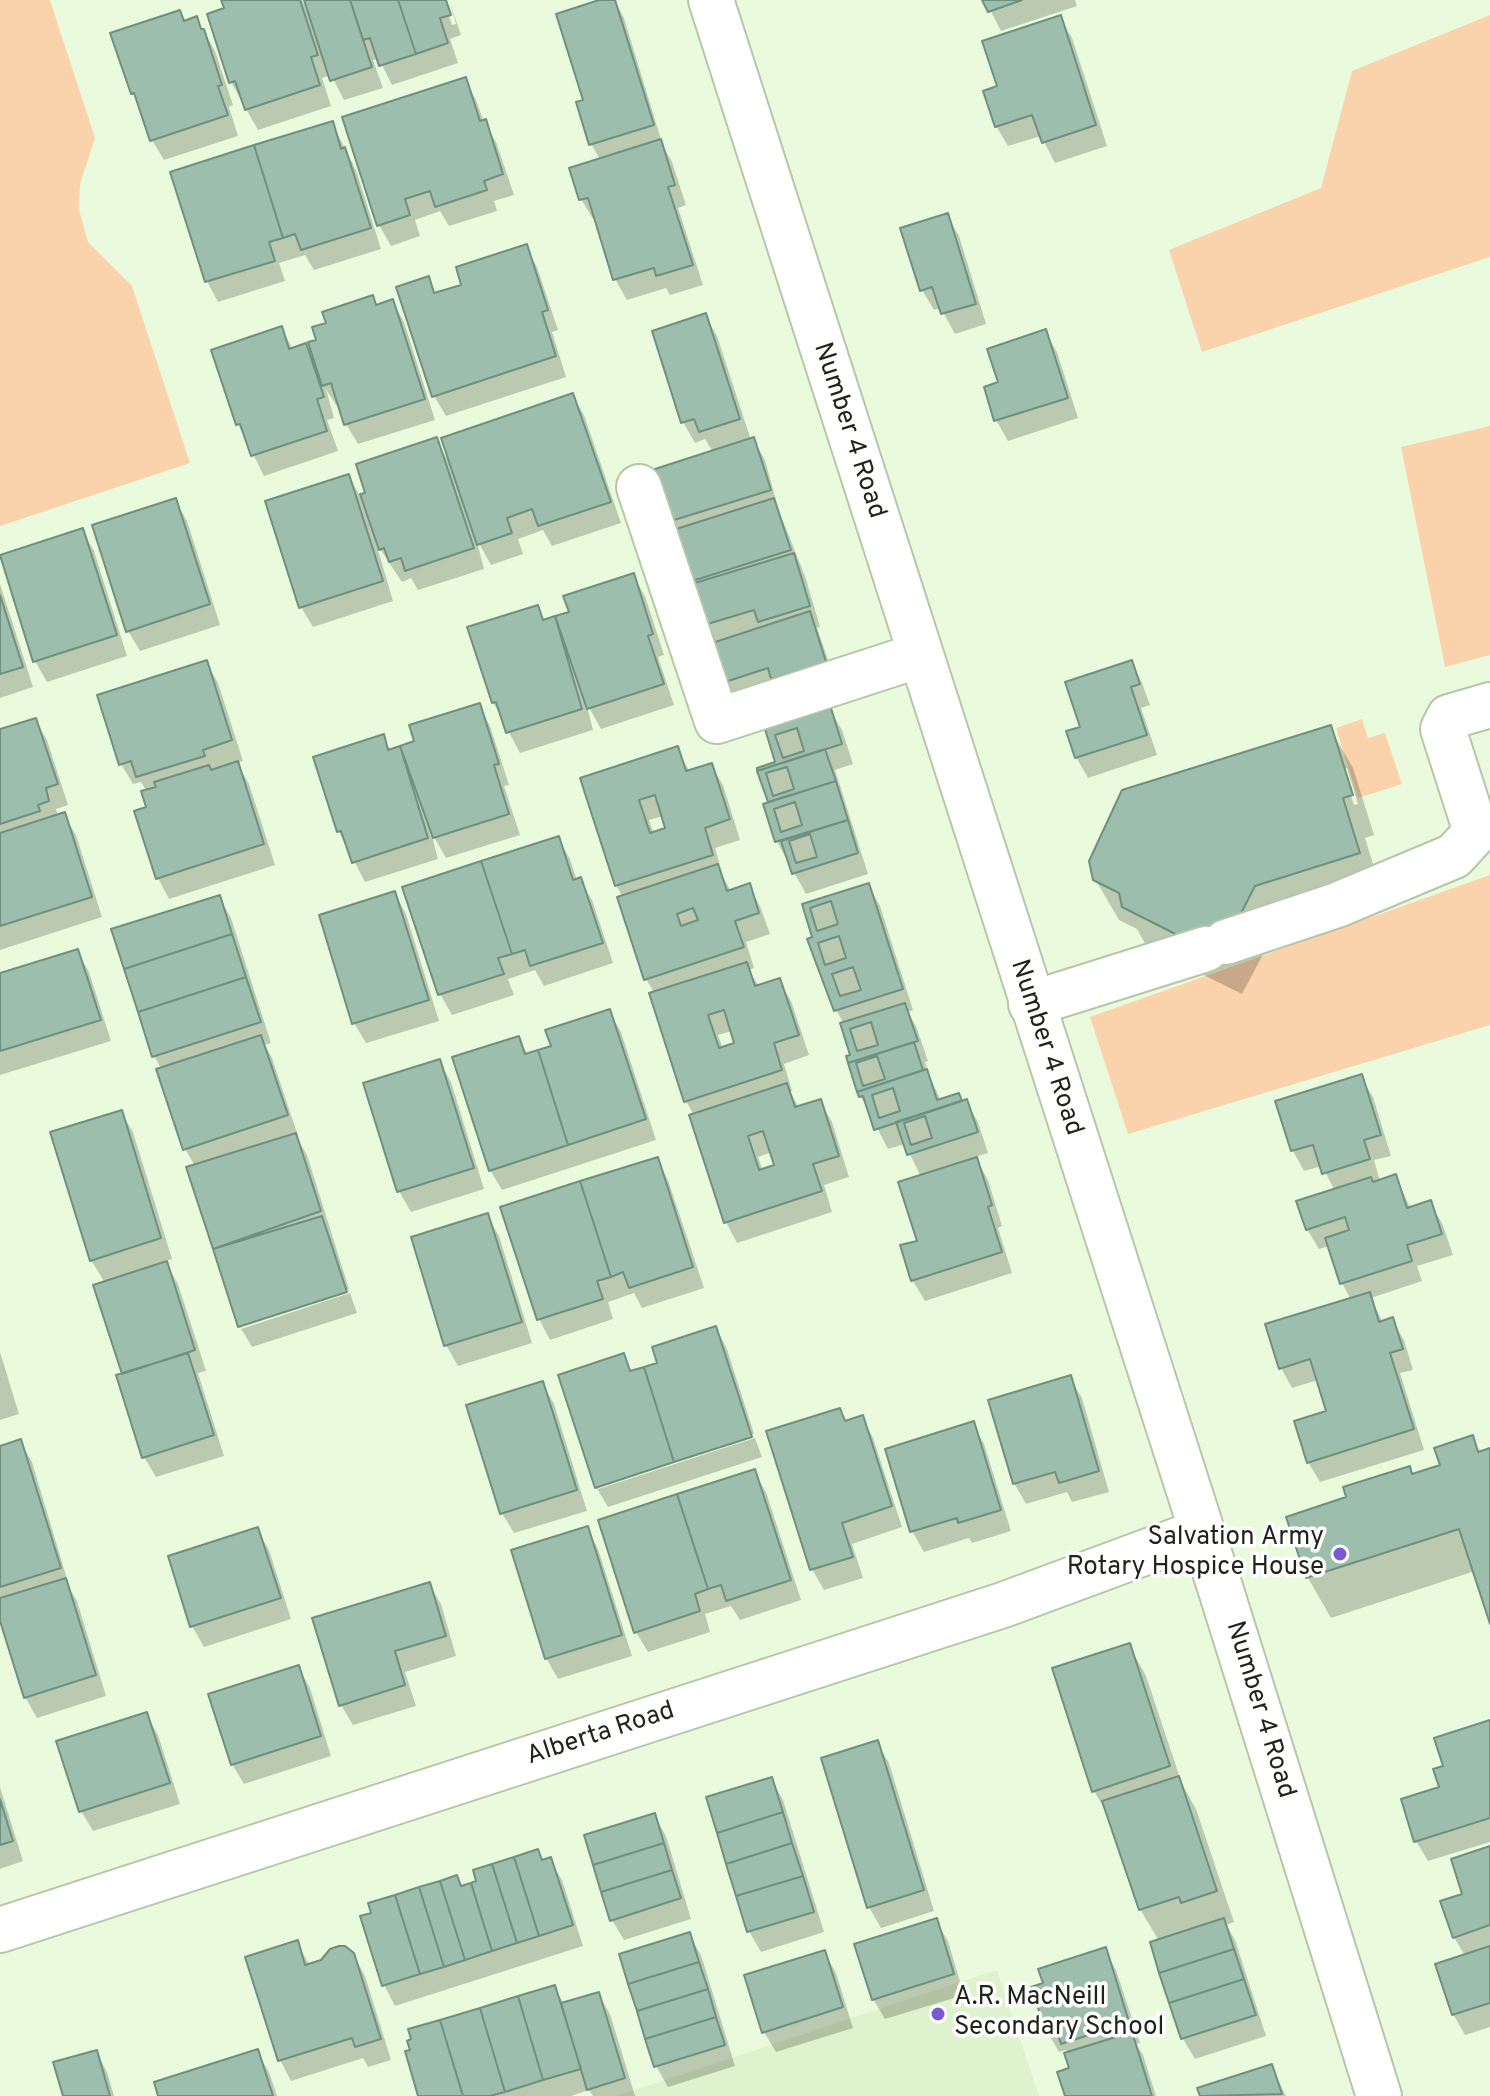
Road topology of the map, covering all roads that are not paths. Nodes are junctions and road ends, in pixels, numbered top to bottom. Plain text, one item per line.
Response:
1 (711, 0) edge
2 (639, 487) dead end
3 (920, 655) junction
4 (1490, 705) edge
5 (1483, 829) edge
6 (1031, 1004) junction
7 (1200, 1532) junction
8 (0, 1930) edge
9 (1379, 2096) edge

1 - 3 main road, Number 4 Road
2 - 3 main road
3 - 6 main road, Number 4 Road
4 - 5 main road
5 - 6 main road
6 - 7 main road, Number 4 Road
7 - 8 main road, Alberta Road
7 - 9 main road, Number 4 Road

